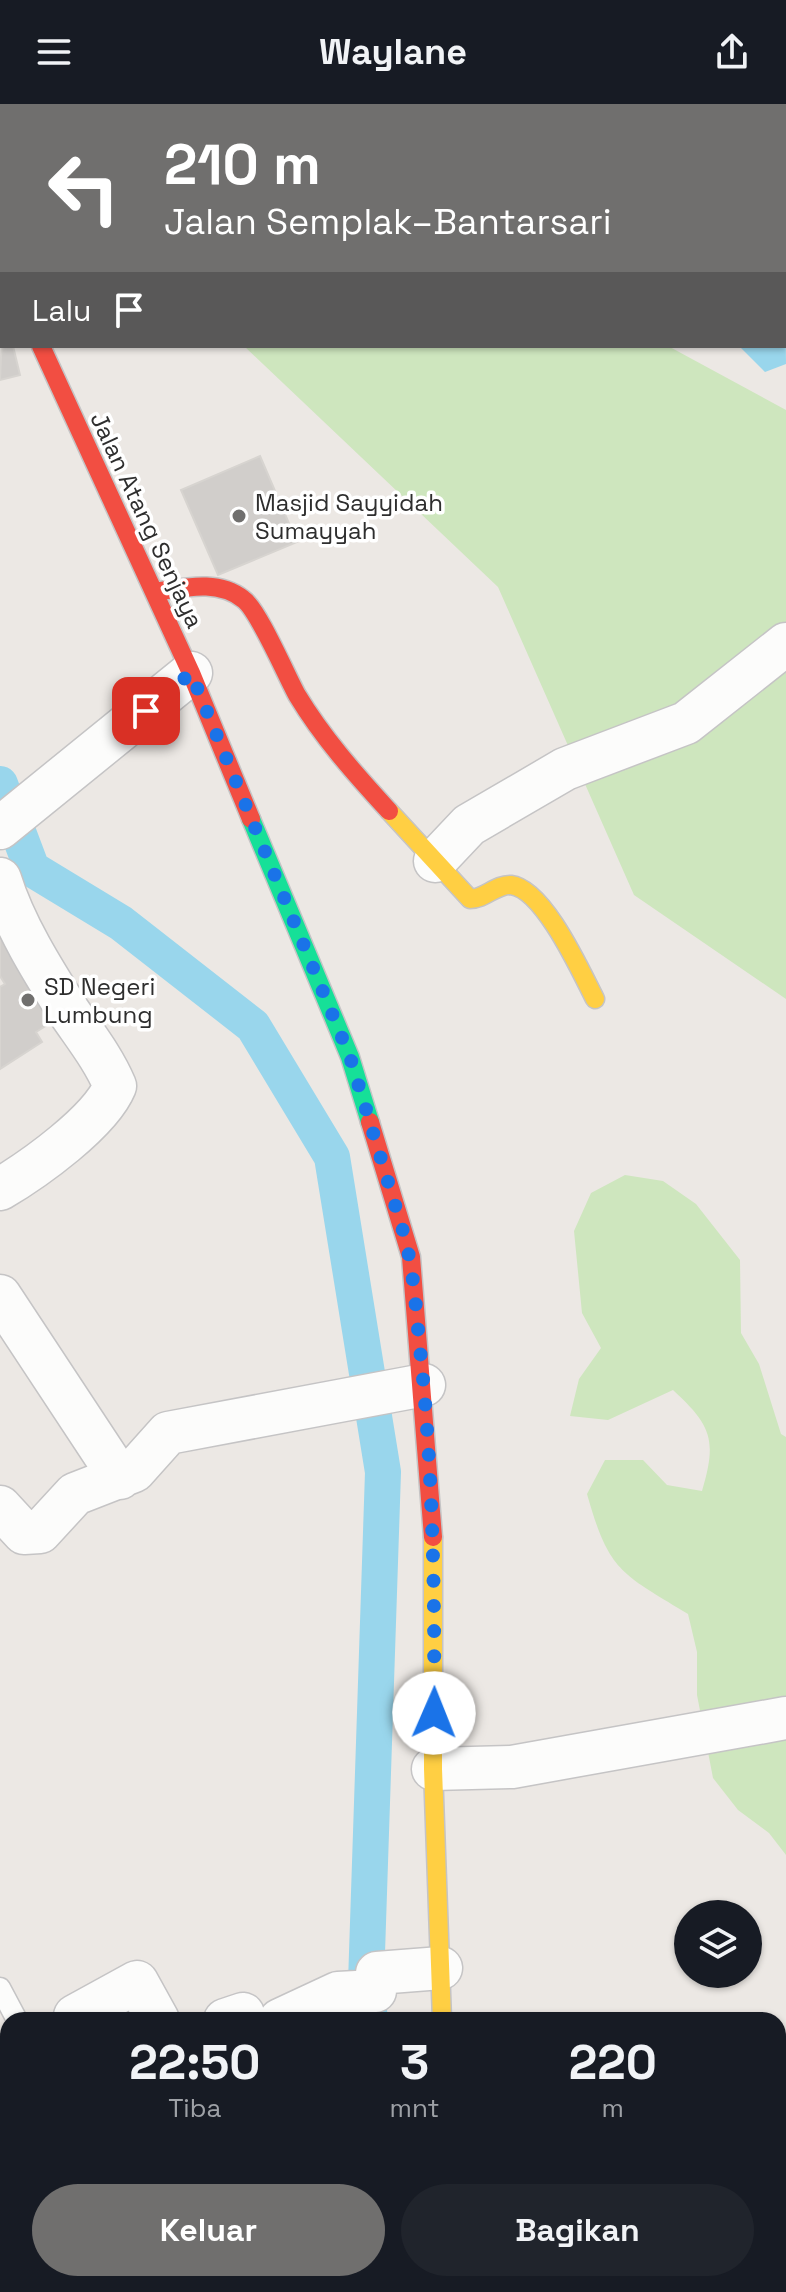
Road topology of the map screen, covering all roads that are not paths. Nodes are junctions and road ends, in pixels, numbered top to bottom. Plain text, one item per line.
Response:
1 (42, 348) edge
2 (154, 592) junction
3 (786, 644) edge
4 (191, 673) junction
5 (0, 828) edge
6 (435, 861) junction
7 (0, 879) edge
8 (595, 999) dead end
9 (0, 1189) edge
10 (0, 1296) edge
11 (414, 1387) junction
12 (120, 1478) junction
13 (0, 1507) edge
14 (786, 1718) edge
15 (433, 1769) junction
16 (441, 1968) junction
17 (0, 1988) edge
18 (13, 2012) edge
19 (82, 2012) edge
20 (154, 2012) edge
21 (302, 2012) edge
22 (442, 2012) edge

1 - 2 main road, Jalan Atang Senjaya
2 - 4 main road, Jalan Atang Senjaya
2 - 6 main road
3 - 6 street
4 - 5 street
4 - 11 main road, Jalan Atang Senjaya
6 - 8 main road
7 - 9 street
10 - 12 street
11 - 12 street
11 - 15 main road, Jalan Atang Senjaya
12 - 13 street
14 - 15 street
15 - 16 main road, Jalan Atang Senjaya
16 - 21 street
16 - 22 main road, Jalan Atang Senjaya
17 - 18 lane
19 - 20 street

